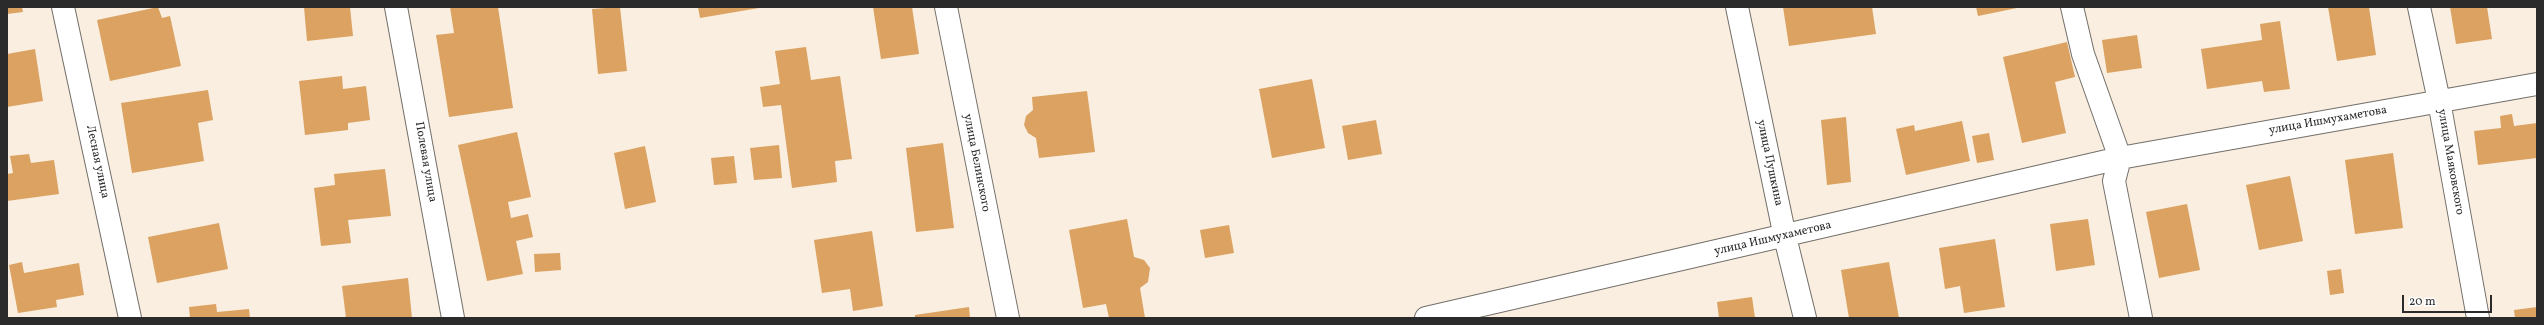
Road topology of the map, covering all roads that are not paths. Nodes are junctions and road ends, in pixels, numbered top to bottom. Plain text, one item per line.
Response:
1 (63, 7) edge
2 (396, 7) edge
3 (946, 7) edge
4 (1737, 7) edge
5 (2072, 7) edge
6 (2419, 7) edge
7 (2537, 84) edge
8 (2439, 101) junction
9 (2120, 158) junction
10 (1785, 237) junction
11 (1469, 313) edge
12 (130, 318) edge
13 (453, 318) edge
14 (1008, 318) edge
15 (1426, 318) edge
16 (1805, 318) edge
17 (2141, 318) edge
18 (2478, 318) edge

1 - 12 street, Лесная улица
2 - 13 street, Полевая улица
3 - 14 street, улица Белинского
4 - 10 street, улица Пушкина
5 - 9 street
6 - 8 street, улица Маяковского
7 - 8 street, улица Ишмухаметова
8 - 9 street, улица Ишмухаметова
8 - 18 street, улица Маяковского
9 - 10 street, улица Ишмухаметова
9 - 17 street
10 - 11 street, улица Ишмухаметова
10 - 16 street, улица Пушкина
11 - 15 street, улица Ишмухаметова

